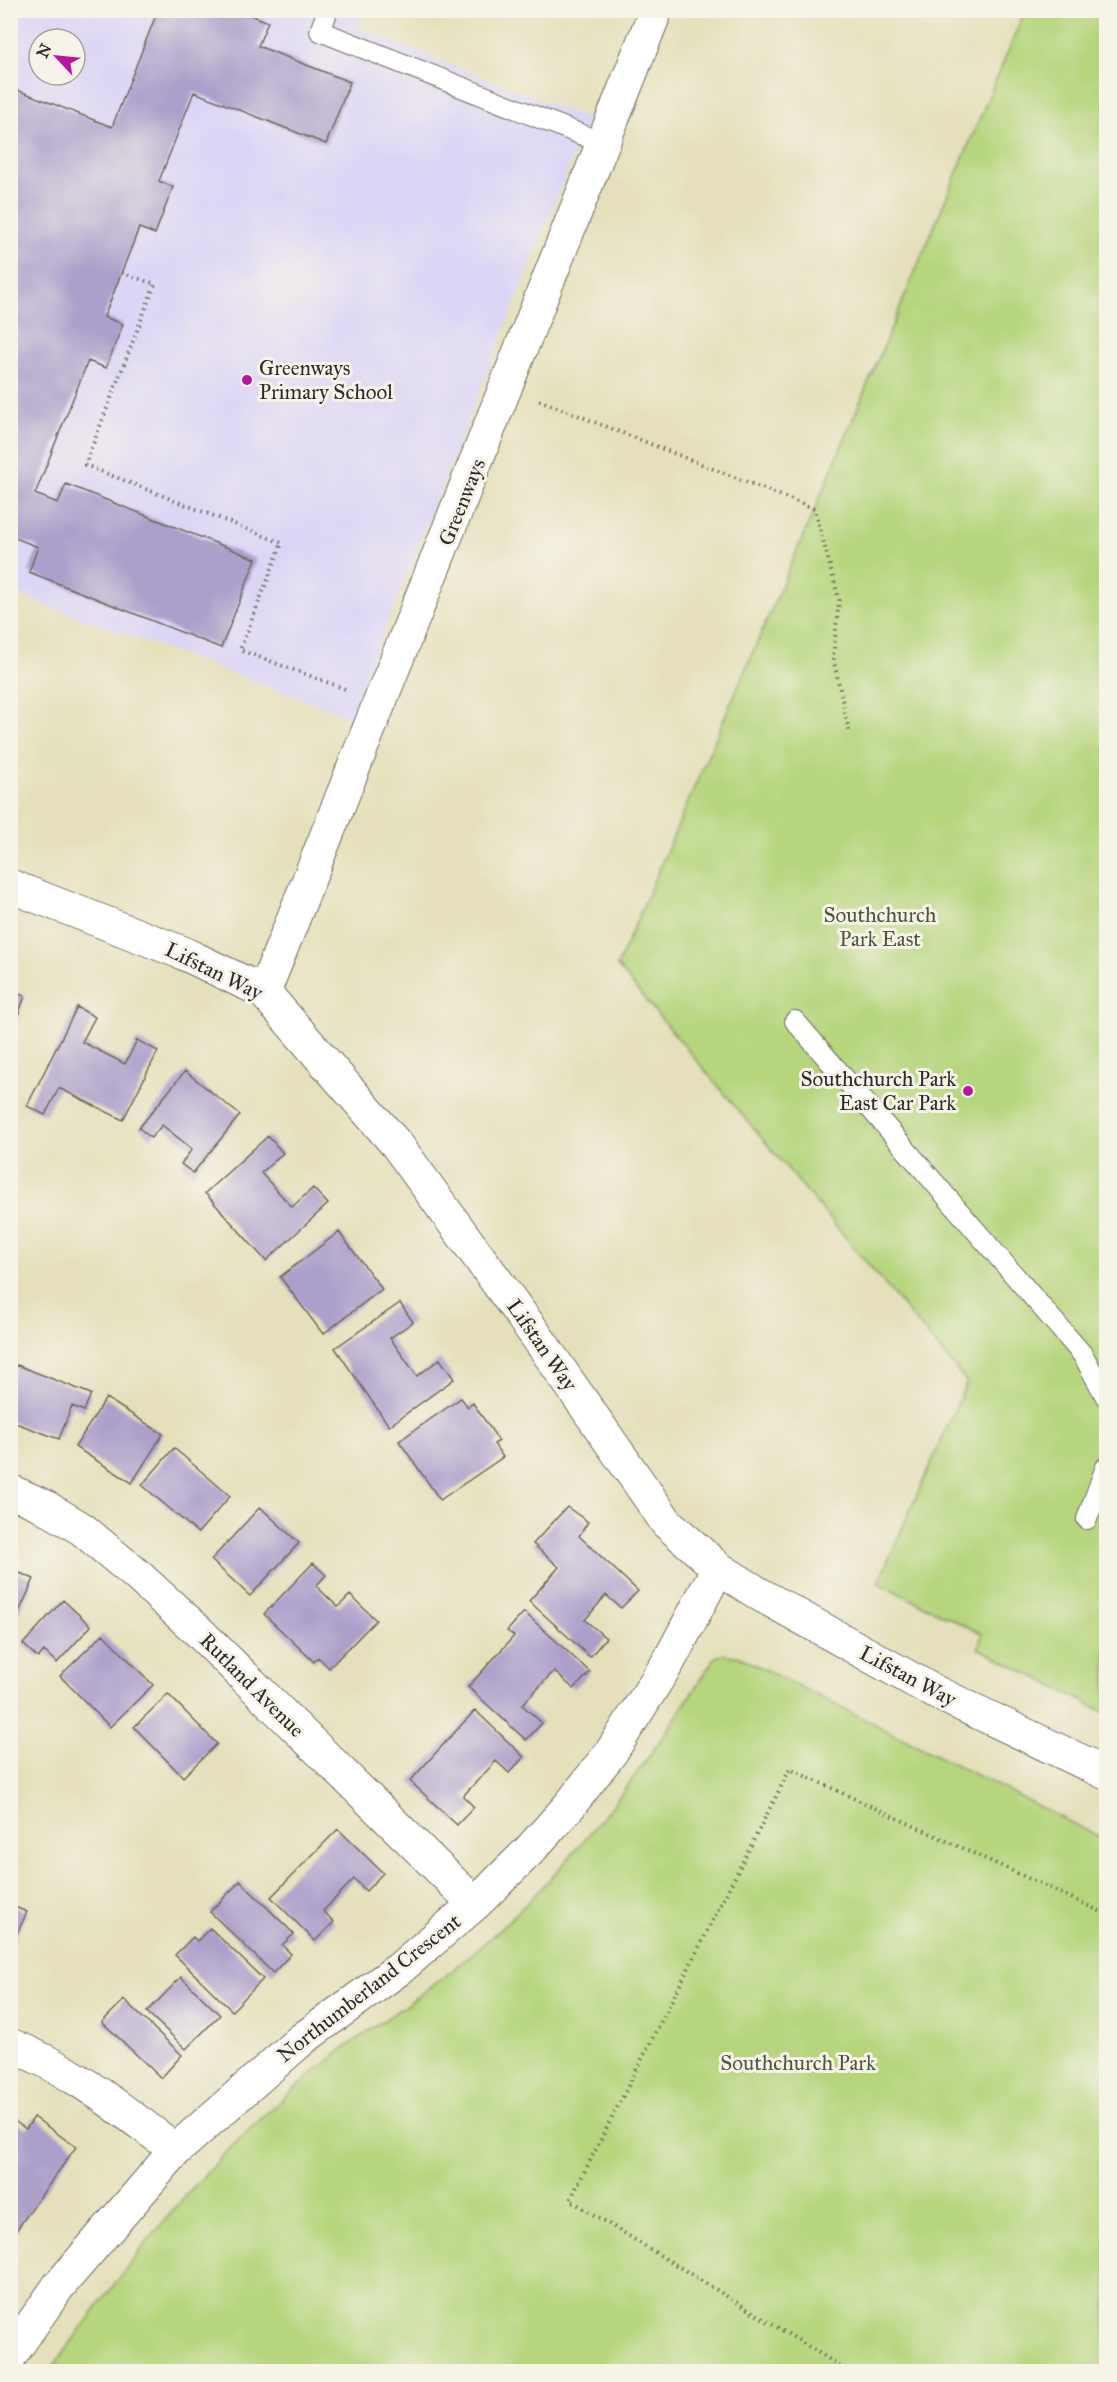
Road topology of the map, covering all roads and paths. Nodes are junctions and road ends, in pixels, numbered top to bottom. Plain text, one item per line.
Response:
1 (328, 10) edge
2 (657, 10) edge
3 (605, 144) junction
4 (122, 273) dead end
5 (507, 388) junction
6 (382, 703) junction
7 (849, 731) dead end
8 (10, 886) edge
9 (264, 992) junction
10 (795, 1022) dead end
11 (1107, 1397) edge
12 (1107, 1467) edge
13 (10, 1491) edge
14 (1087, 1519) dead end
15 (718, 1568) junction
16 (1107, 1773) edge
17 (474, 1904) junction
18 (1107, 1914) edge
19 (10, 2045) edge
20 (176, 2150) junction
21 (10, 2356) edge
22 (850, 2372) edge

1 - 3 lane
2 - 3 street, Greenways
3 - 5 street, Greenways
4 - 6 path
5 - 6 street, Greenways
5 - 7 path
6 - 9 street, Greenways
8 - 9 street, Lifstan Way
9 - 15 street, Lifstan Way
10 - 11 lane
12 - 14 lane
13 - 17 street, Rutland Avenue
15 - 16 street, Lifstan Way
15 - 17 street, Northumberland Crescent
17 - 20 street, Northumberland Crescent
18 - 22 path
19 - 20 street
20 - 21 street, Northumberland Crescent

